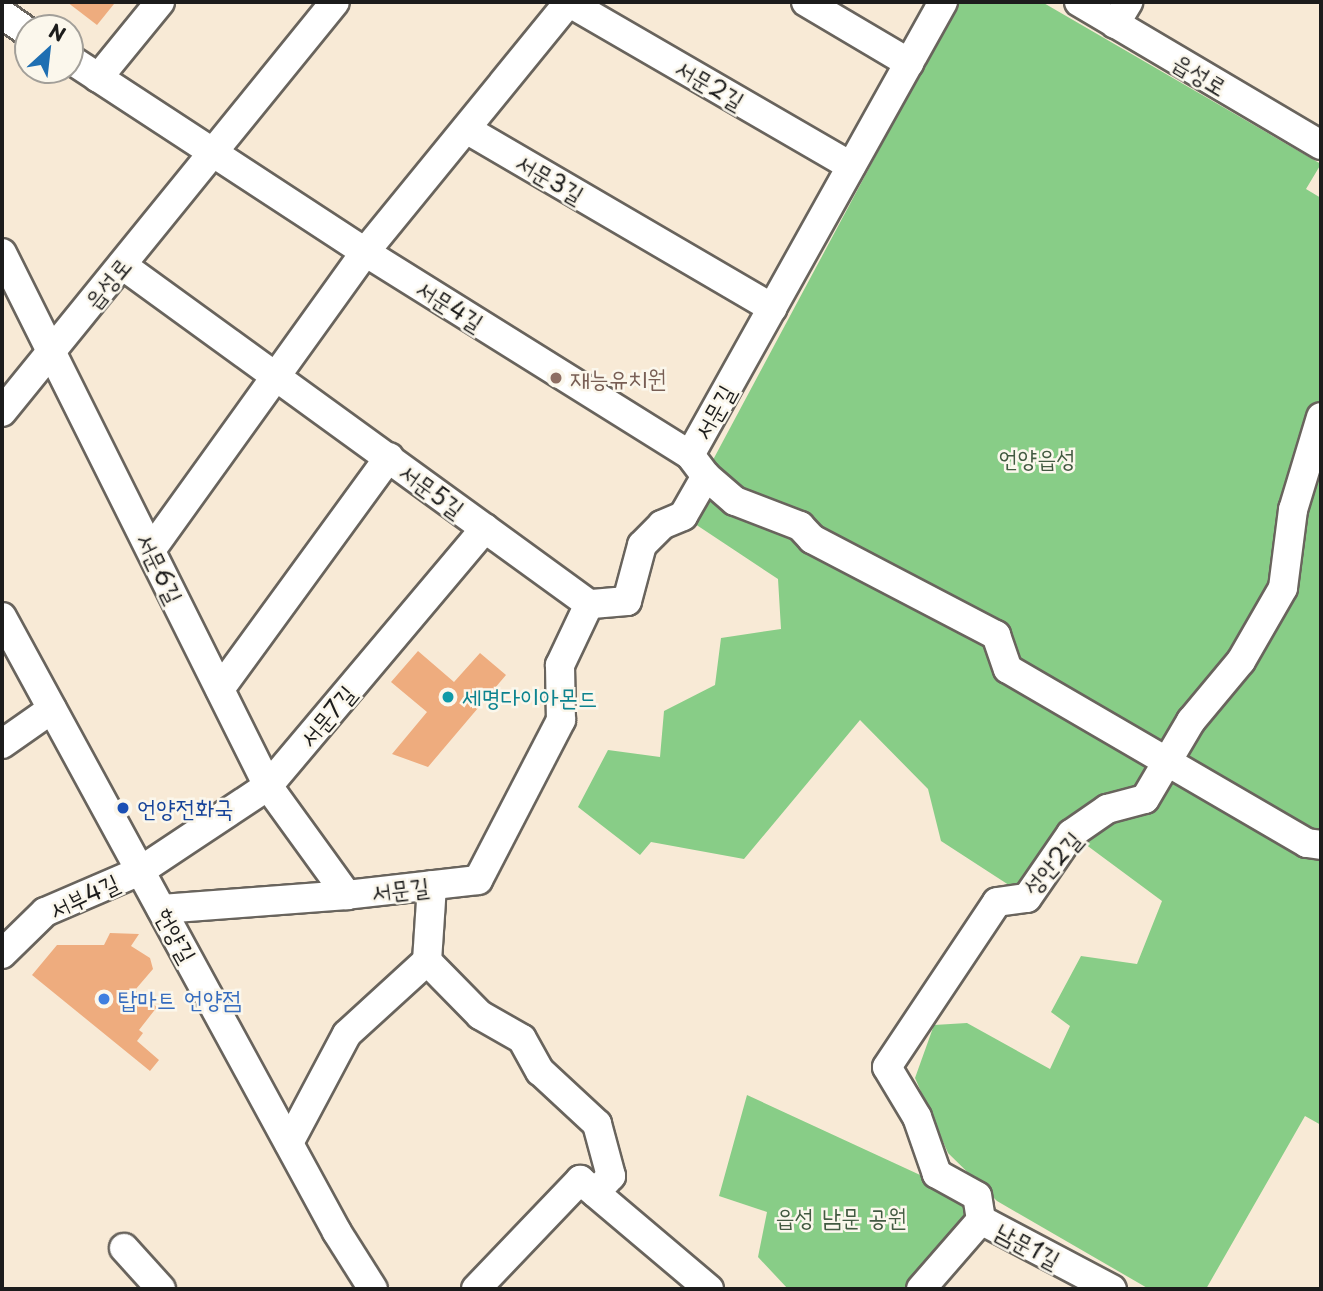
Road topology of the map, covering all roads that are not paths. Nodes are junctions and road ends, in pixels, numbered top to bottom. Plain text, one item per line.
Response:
1 (160, 2) edge
2 (335, 2) edge
3 (569, 2) edge
4 (806, 2) edge
5 (943, 2) edge
6 (1079, 2) edge
7 (1121, 13) edge
8 (909, 63) junction
9 (84, 68) edge
10 (98, 78) junction
11 (466, 129) junction
12 (1321, 145) edge
13 (212, 153) junction
14 (851, 166) junction
15 (365, 252) junction
16 (2, 253) edge
17 (122, 265) junction
18 (772, 308) junction
19 (52, 350) junction
20 (276, 375) junction
21 (2, 412) edge
22 (1319, 418) edge
23 (389, 457) junction
24 (698, 466) junction
25 (485, 528) junction
26 (151, 550) junction
27 (589, 604) junction
28 (2, 617) edge
29 (220, 689) junction
30 (52, 709) junction
31 (2, 744) edge
32 (1168, 762) junction
33 (268, 786) junction
34 (1321, 845) edge
35 (140, 872) junction
36 (432, 885) junction
37 (347, 895) junction
38 (162, 909) junction
39 (2, 953) edge
40 (427, 961) junction
41 (289, 1143) junction
42 (595, 1193) junction
43 (981, 1220) junction
44 (124, 1248) dead end
45 (161, 1289) edge
46 (373, 1289) edge
47 (476, 1289) edge
48 (709, 1289) edge
49 (921, 1289) edge
50 (1112, 1289) edge

1 - 10 street
2 - 13 street, 읍성로
3 - 11 street
3 - 14 street, 서문2길
4 - 8 street
5 - 8 street, 서문길
6 - 7 street, 읍성로
7 - 12 street, 읍성로
8 - 14 street, 서문길
9 - 10 street
10 - 13 street
11 - 15 street
11 - 18 street, 서문3길
13 - 15 street, 서문4길
13 - 17 street, 읍성로
14 - 18 street, 서문길
15 - 20 street
15 - 24 street, 서문4길
16 - 19 street, 서문6길
17 - 19 street, 읍성로
17 - 20 street, 서문5길
18 - 24 street, 서문길
19 - 21 street, 읍성로
19 - 26 street, 서문6길
20 - 23 street, 서문5길
20 - 26 street
22 - 32 street, 성안2길
23 - 25 street, 서문5길
23 - 29 street
24 - 27 street, 서문길
24 - 32 street, 서문4길
25 - 27 street, 서문5길
25 - 33 street, 서문7길
26 - 29 street, 서문6길
27 - 36 street, 서문길
28 - 30 street, 헌양길
29 - 33 street, 서문6길
30 - 31 street
30 - 35 street, 헌양길
32 - 34 street, 서문4길
32 - 43 street, 성안2길
33 - 35 street, 서문7길
33 - 37 street, 서문6길
35 - 38 street, 헌양길
35 - 39 street, 서부4길
36 - 37 street, 서문길
36 - 40 street
37 - 38 street, 서문길
38 - 41 street, 헌양길
40 - 41 street
40 - 42 street
41 - 46 street, 헌양길
42 - 47 street
42 - 48 street
43 - 49 street
43 - 50 street, 남문1길
44 - 45 street

